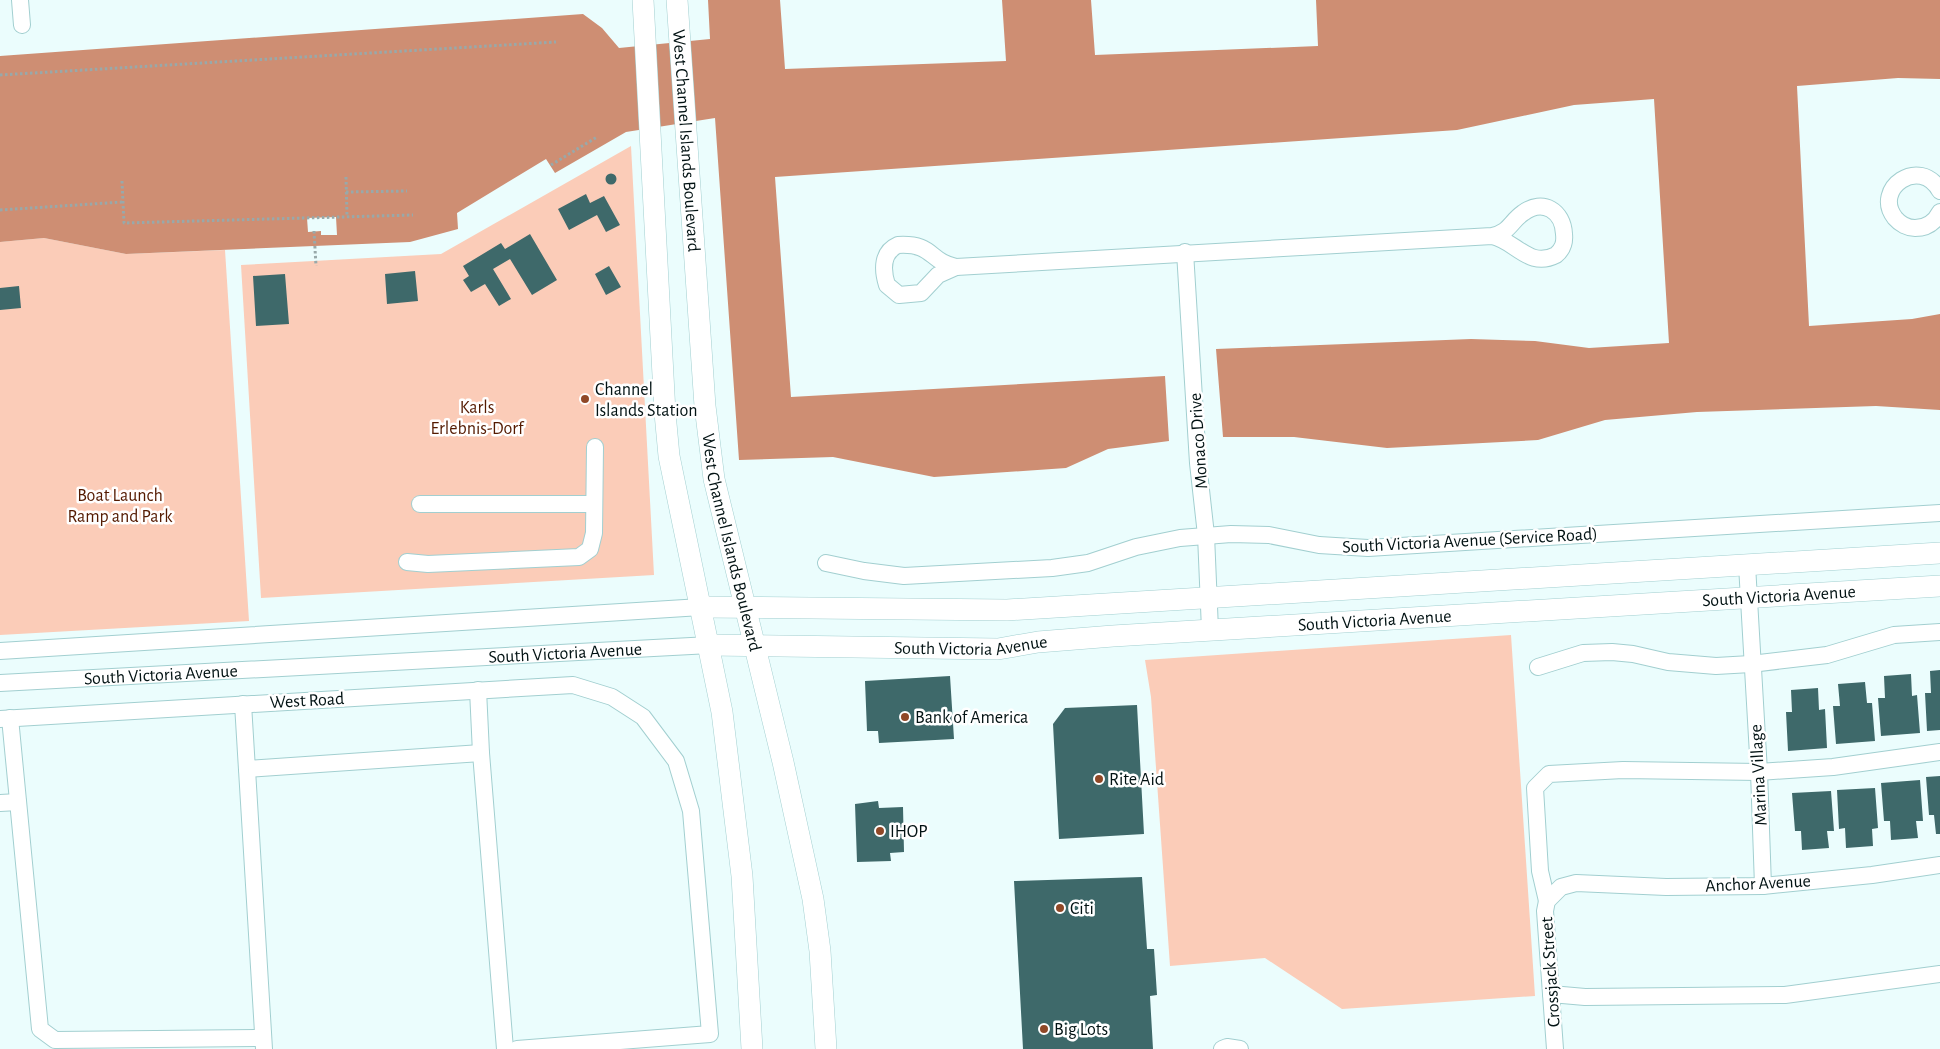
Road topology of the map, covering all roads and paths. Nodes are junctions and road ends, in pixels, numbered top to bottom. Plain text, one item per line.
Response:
1 (20, 0) edge
2 (643, 0) edge
3 (677, 0) edge
4 (22, 25) dead end
5 (556, 42) dead end
6 (0, 75) edge
7 (598, 137) dead end
8 (550, 165) dead end
9 (346, 176) dead end
10 (122, 181) dead end
11 (407, 191) dead end
12 (1940, 191) edge
13 (346, 192) junction
14 (123, 202) junction
15 (0, 210) edge
16 (1940, 212) edge
17 (413, 215) dead end
18 (347, 217) junction
19 (314, 232) dead end
20 (1492, 236) dead end
21 (1185, 252) junction
22 (316, 266) dead end
23 (956, 267) dead end
24 (595, 446) dead end
25 (420, 504) dead end
26 (594, 504) junction
27 (1940, 513) edge
28 (1206, 536) junction
29 (1940, 553) edge
30 (407, 562) dead end
31 (826, 563) dead end
32 (1746, 565) junction
33 (1940, 586) edge
34 (1748, 596) junction
35 (1209, 598) junction
36 (701, 607) junction
37 (745, 608) junction
38 (1210, 630) junction
39 (1940, 632) edge
40 (710, 645) junction
41 (755, 646) junction
42 (0, 651) edge
43 (1752, 664) junction
44 (1538, 667) dead end
45 (0, 683) edge
46 (478, 690) junction
47 (243, 704) junction
48 (5, 718) edge
49 (1940, 752) edge
50 (481, 753) junction
51 (247, 769) junction
52 (1759, 772) junction
53 (18, 802) junction
54 (0, 803) edge
55 (1940, 864) edge
56 (1576, 883) joint
57 (1763, 886) junction
58 (1547, 901) junction
59 (1940, 974) edge
60 (1551, 994) junction
61 (710, 1041) edge
62 (264, 1044) edge
63 (505, 1049) edge
64 (517, 1049) edge
65 (752, 1049) edge
66 (826, 1049) edge
67 (1222, 1049) edge
68 (1240, 1049) edge
69 (1555, 1049) edge

1 - 4 street
2 - 36 main road, West Channel Islands Boulevard
3 - 37 main road, West Channel Islands Boulevard
5 - 6 path
7 - 8 path
9 - 13 path
10 - 14 path
11 - 13 path
12 - 16 street
13 - 18 path
14 - 15 path
14 - 18 path
17 - 18 path
19 - 22 path
20 - 21 street
21 - 23 street
21 - 28 street, Monaco Drive
24 - 26 street
25 - 26 street
26 - 30 street
27 - 28 street, South Victoria Avenue (Service Road)
28 - 31 street, South Victoria Avenue (Service Road)
28 - 35 street, Monaco Drive
29 - 32 main road, South Victoria Avenue
32 - 34 street, Marina Village
32 - 35 main road, South Victoria Avenue
33 - 34 main road, South Victoria Avenue
34 - 38 main road, South Victoria Avenue
34 - 43 street, Marina Village
35 - 37 main road, South Victoria Avenue
35 - 38 street, Monaco Drive
36 - 37 main road, South Victoria Avenue
36 - 40 main road, West Channel Islands Boulevard
36 - 42 street, South Victoria Avenue
37 - 41 main road, West Channel Islands Boulevard
38 - 41 main road, South Victoria Avenue
39 - 43 street
40 - 41 main road, South Victoria Avenue
40 - 45 street, South Victoria Avenue
40 - 65 main road, West Channel Islands Boulevard
41 - 66 main road, West Channel Islands Boulevard
43 - 44 street
43 - 52 street, Marina Village
46 - 47 street, West Road
46 - 50 street
46 - 61 street, West Road
47 - 48 street, West Road
47 - 51 street
48 - 53 street
49 - 52 street
50 - 51 street
50 - 63 street
51 - 62 street
52 - 57 street, Marina Village
52 - 58 street
53 - 54 street
53 - 62 street
55 - 57 street, Anchor Avenue
56 - 57 street, Anchor Avenue
56 - 58 street, Crossjack Street
58 - 60 street, Crossjack Street
59 - 60 street
60 - 69 street, Crossjack Street
61 - 64 street
67 - 68 street

